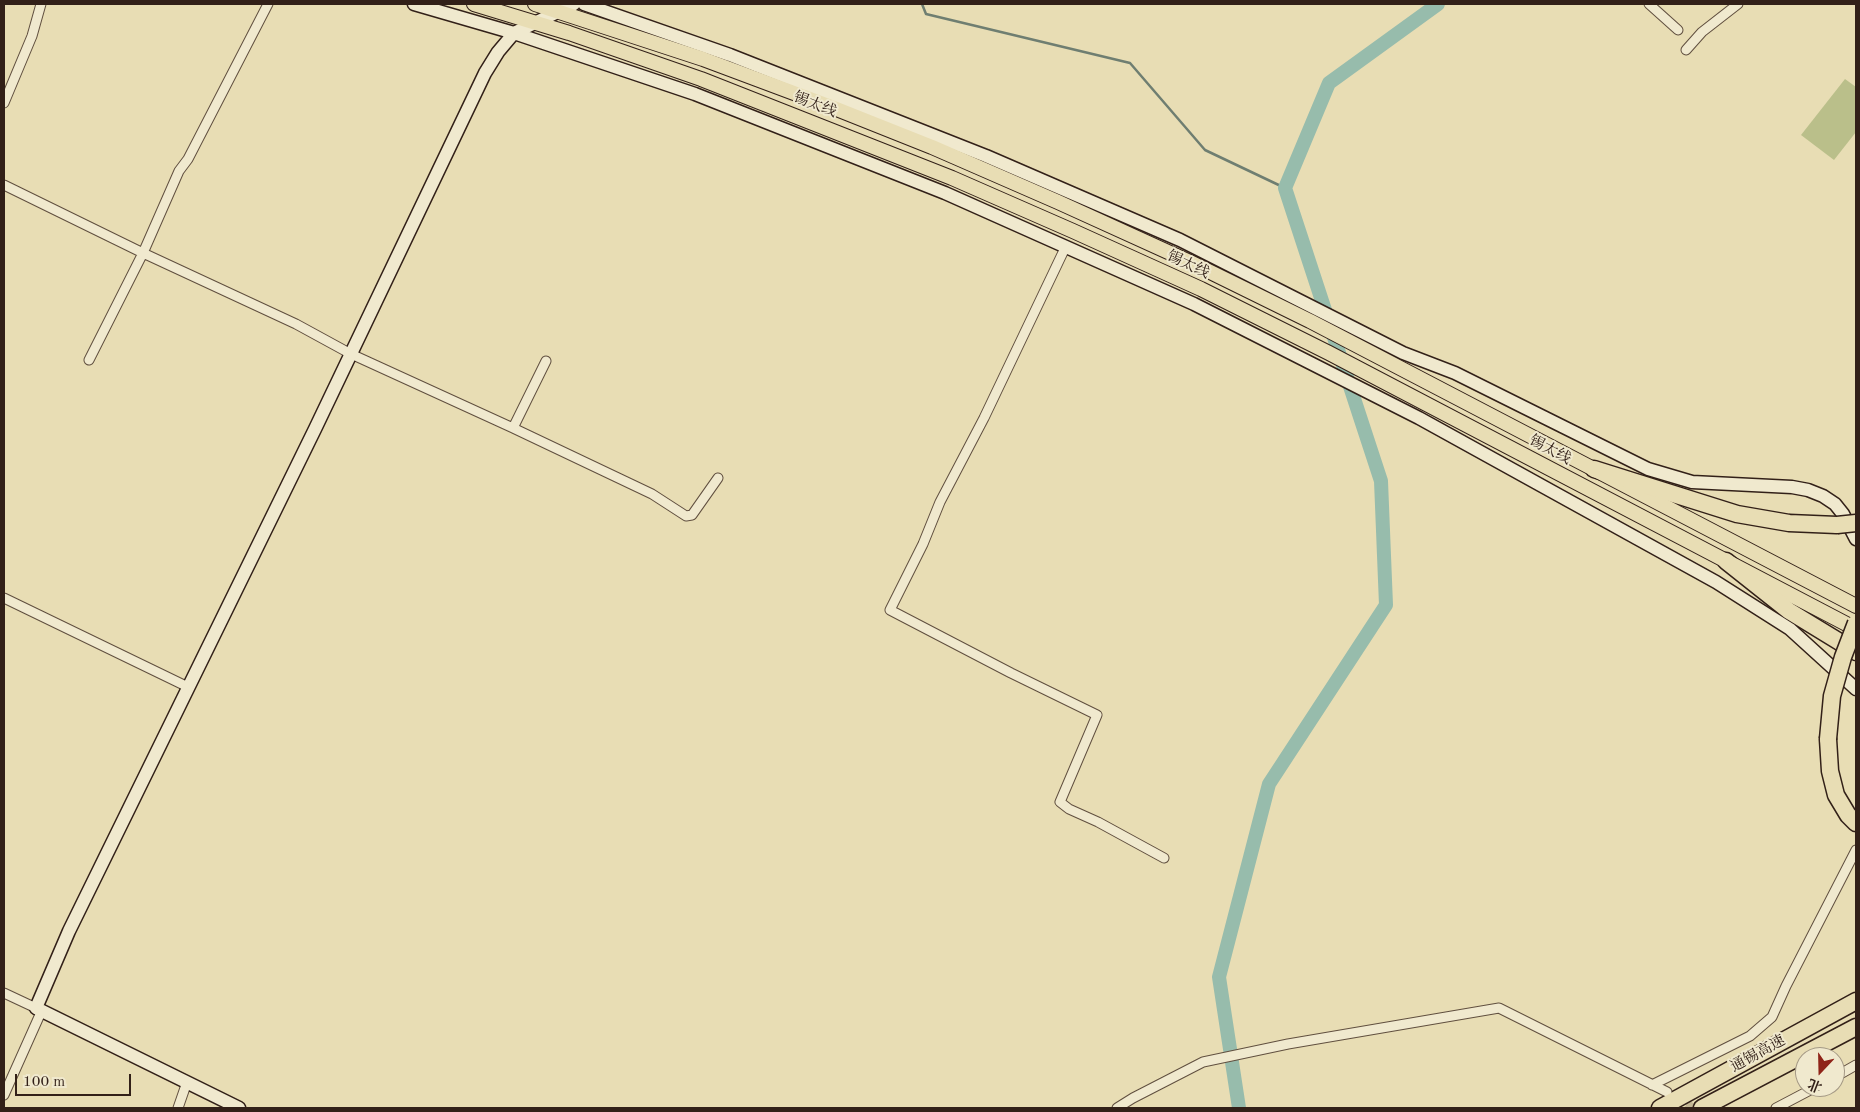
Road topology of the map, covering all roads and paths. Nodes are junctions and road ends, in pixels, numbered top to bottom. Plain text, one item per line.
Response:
1 (41, 4) edge
2 (268, 4) edge
3 (414, 4) edge
4 (474, 4) edge
5 (534, 4) edge
6 (574, 4) edge
7 (584, 4) edge
8 (1649, 4) edge
9 (1738, 4) edge
10 (556, 11) junction
11 (534, 22) junction
12 (1678, 30) dead end
13 (514, 33) junction
14 (1686, 50) dead end
15 (4, 103) edge
16 (4, 185) edge
17 (1066, 246) junction
18 (143, 254) junction
19 (351, 354) junction
20 (89, 360) dead end
21 (546, 361) dead end
22 (513, 428) junction
23 (1594, 469) junction
24 (718, 478) dead end
25 (1856, 523) edge
26 (1856, 539) edge
27 (1726, 561) junction
28 (4, 598) edge
29 (1856, 606) edge
30 (1856, 623) edge
31 (1856, 629) edge
32 (1856, 651) edge
33 (188, 687) junction
34 (1856, 689) edge
35 (1832, 738) junction
36 (1856, 806) edge
37 (1856, 823) edge
38 (1856, 850) edge
39 (1164, 858) dead end
40 (4, 993) edge
41 (1856, 1001) edge
42 (39, 1009) junction
43 (1856, 1027) edge
44 (1856, 1065) edge
45 (1845, 1071) edge
46 (187, 1082) junction
47 (1652, 1085) junction
48 (1667, 1092) tunnel mouth
49 (4, 1095) edge
50 (1797, 1097) edge
51 (178, 1108) edge
52 (239, 1108) edge
53 (1117, 1108) edge
54 (1660, 1108) edge
55 (1702, 1108) edge
56 (1776, 1108) edge

1 - 15 street
2 - 18 street
3 - 13 main road
4 - 11 main road, 锡太线
5 - 10 main road, 锡太线
6 - 10 main road
7 - 26 main road
8 - 12 street
9 - 14 street
10 - 11 main road
10 - 23 main road, 锡太线
11 - 13 main road
11 - 27 main road, 锡太线
13 - 17 main road
13 - 19 main road
16 - 18 street
17 - 34 main road
17 - 39 street
18 - 19 street
18 - 20 street
19 - 22 street
19 - 33 main road
21 - 22 street
22 - 24 street
23 - 25 highway, bridge
23 - 29 main road, 锡太线
27 - 31 main road, 锡太线
27 - 32 highway
28 - 33 street
30 - 35 highway, bridge
32 - 35 highway
33 - 42 main road
35 - 36 highway
35 - 37 highway
38 - 47 street
40 - 42 street
41 - 54 highway, 通锡高速
42 - 46 main road
42 - 49 street
43 - 55 highway, 通锡高速
44 - 45 street
46 - 51 street
46 - 52 main road
47 - 48 street
47 - 53 street
50 - 56 street

